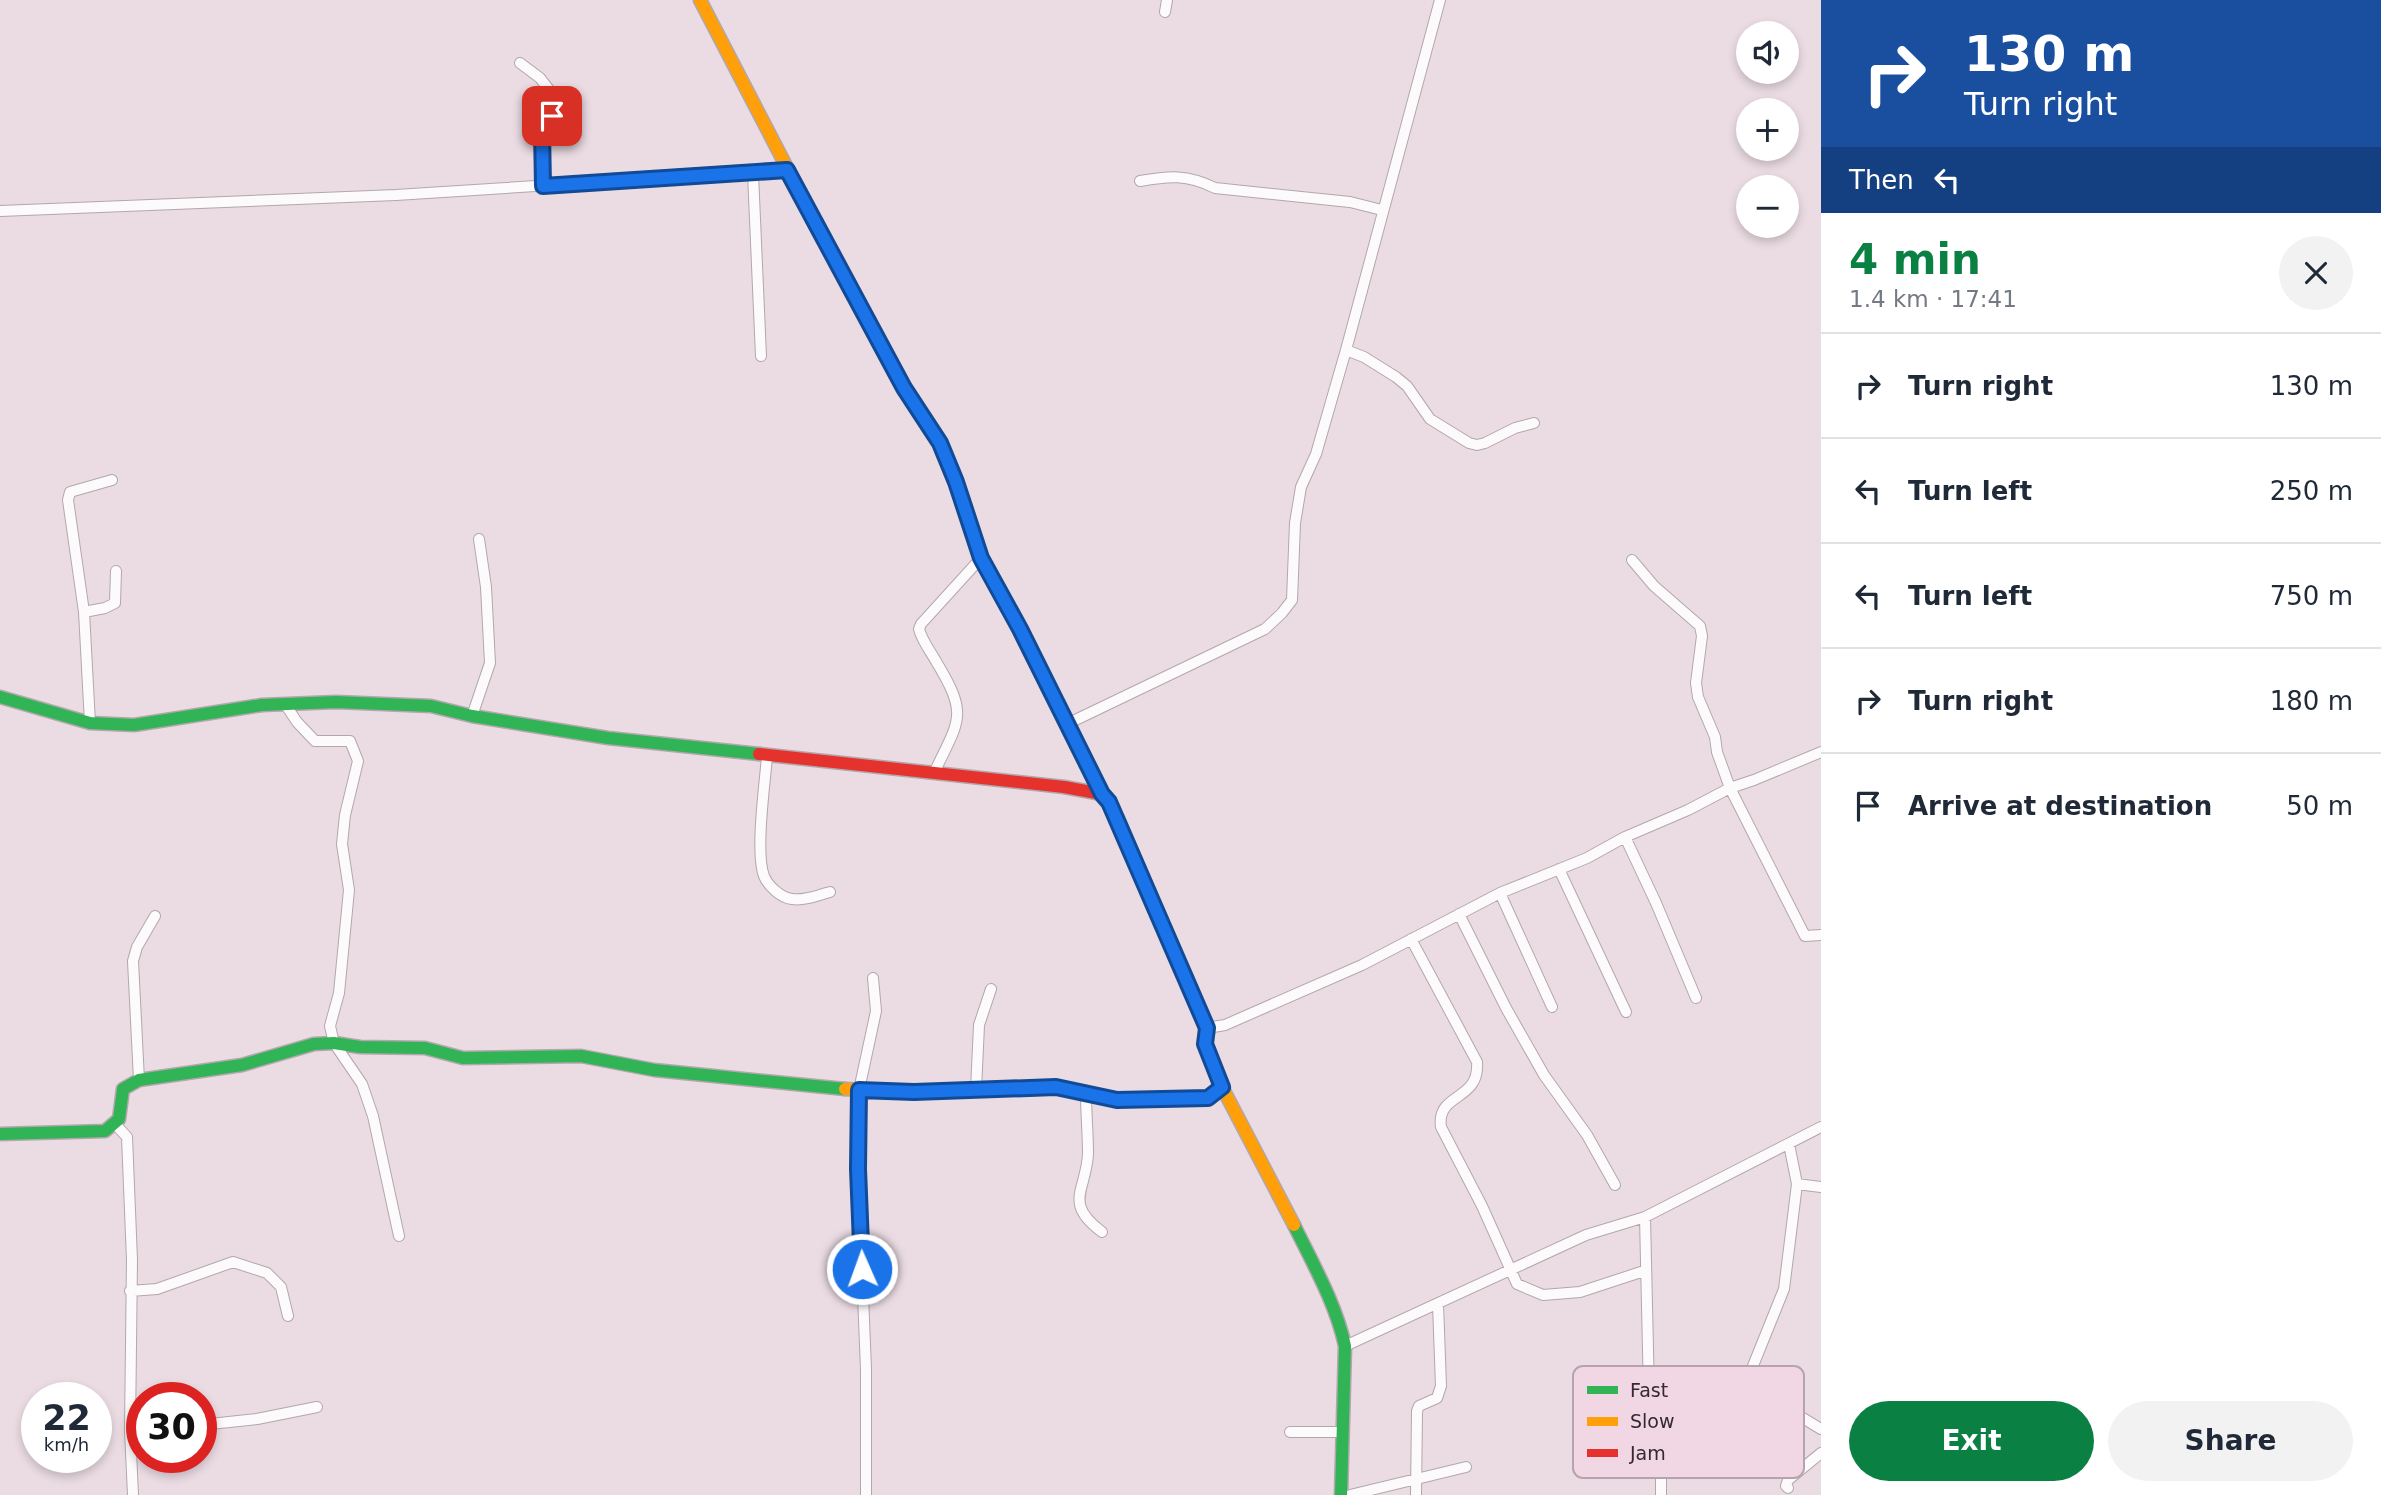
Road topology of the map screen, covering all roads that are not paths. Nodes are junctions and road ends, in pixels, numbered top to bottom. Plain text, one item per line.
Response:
1 (700, 0) edge
2 (1167, 0) edge
3 (1440, 0) edge
4 (1165, 12) dead end
5 (520, 63) dead end
6 (787, 170) junction
7 (752, 174) junction
8 (1140, 181) dead end
9 (543, 186) junction
10 (1382, 210) junction
11 (0, 211) edge
12 (1346, 350) junction
13 (761, 356) dead end
14 (1534, 423) dead end
15 (112, 480) dead end
16 (479, 539) dead end
17 (981, 558) junction
18 (1632, 560) dead end
19 (116, 571) dead end
20 (84, 612) junction
21 (0, 697) edge
22 (285, 704) junction
23 (472, 716) junction
24 (90, 723) junction
25 (1067, 724) junction
26 (1821, 752) edge
27 (767, 756) junction
28 (934, 772) junction
29 (1730, 788) junction
30 (1102, 794) junction
31 (1625, 837) junction
32 (1559, 869) junction
33 (830, 892) dead end
34 (1500, 893) junction
35 (1459, 914) junction
36 (155, 916) dead end
37 (1821, 935) edge
38 (1412, 939) junction
39 (873, 978) dead end
40 (991, 989) dead end
41 (1696, 998) dead end
42 (1552, 1007) dead end
43 (1626, 1012) dead end
44 (1207, 1028) junction
45 (334, 1043) junction
46 (139, 1080) junction
47 (1222, 1087) junction
48 (859, 1090) junction
49 (976, 1090) junction
50 (1086, 1093) junction
51 (116, 1125) junction
52 (1821, 1127) edge
53 (0, 1134) edge
54 (1789, 1144) junction
55 (1797, 1184) junction
56 (1615, 1185) dead end
57 (1821, 1187) edge
58 (1645, 1217) junction
59 (1102, 1232) dead end
60 (399, 1236) dead end
61 (1512, 1270) junction
62 (1644, 1271) junction
63 (130, 1291) junction
64 (1438, 1304) junction
65 (288, 1316) dead end
66 (1346, 1346) junction
67 (1648, 1366) edge
68 (1753, 1366) edge
69 (130, 1382) edge
70 (317, 1408) dead end
71 (1804, 1419) edge
72 (217, 1423) edge
73 (1821, 1429) edge
74 (1290, 1432) dead end
75 (1341, 1432) junction
76 (1821, 1453) edge
77 (1466, 1467) dead end
78 (1804, 1467) edge
79 (132, 1473) edge
80 (1417, 1478) junction
81 (1790, 1478) edge
82 (1788, 1488) dead end
83 (133, 1495) edge
84 (866, 1495) edge
85 (1341, 1495) edge
86 (1350, 1495) edge
87 (1416, 1495) edge

1 - 6 street
2 - 4 street
3 - 10 street
5 - 9 street
6 - 7 street
6 - 17 street
7 - 9 street
7 - 13 street
8 - 10 street
9 - 11 street
10 - 12 street
12 - 14 street
12 - 25 street
15 - 20 street
16 - 23 street
17 - 25 street
17 - 28 street
18 - 29 street
19 - 20 street
20 - 24 street
21 - 24 street
22 - 23 street
22 - 24 street
22 - 45 street
23 - 27 street
25 - 30 street
26 - 29 street
27 - 28 street
27 - 33 street
28 - 30 street
29 - 31 street
29 - 37 street
30 - 44 street
31 - 32 street
31 - 41 street
32 - 34 street
32 - 43 street
34 - 35 street
34 - 42 street
35 - 38 street
35 - 56 street
36 - 46 street
38 - 44 street
38 - 61 street
39 - 48 street
40 - 49 street
44 - 47 street
45 - 46 street
45 - 48 street
45 - 60 street
46 - 51 street
47 - 50 street
47 - 66 street
48 - 49 street
48 - 84 street
49 - 50 street
50 - 59 street
51 - 53 street
51 - 63 street
52 - 54 street
54 - 55 street
54 - 58 street
55 - 57 street
55 - 68 street
58 - 61 street
58 - 62 street
61 - 62 street
61 - 64 street
62 - 67 street
63 - 65 street
63 - 69 street
64 - 66 street
64 - 80 street
66 - 75 street
70 - 72 street
71 - 73 street
74 - 75 street
75 - 85 street
76 - 78 street
77 - 80 street
79 - 83 street
80 - 86 street
80 - 87 street
81 - 82 street

